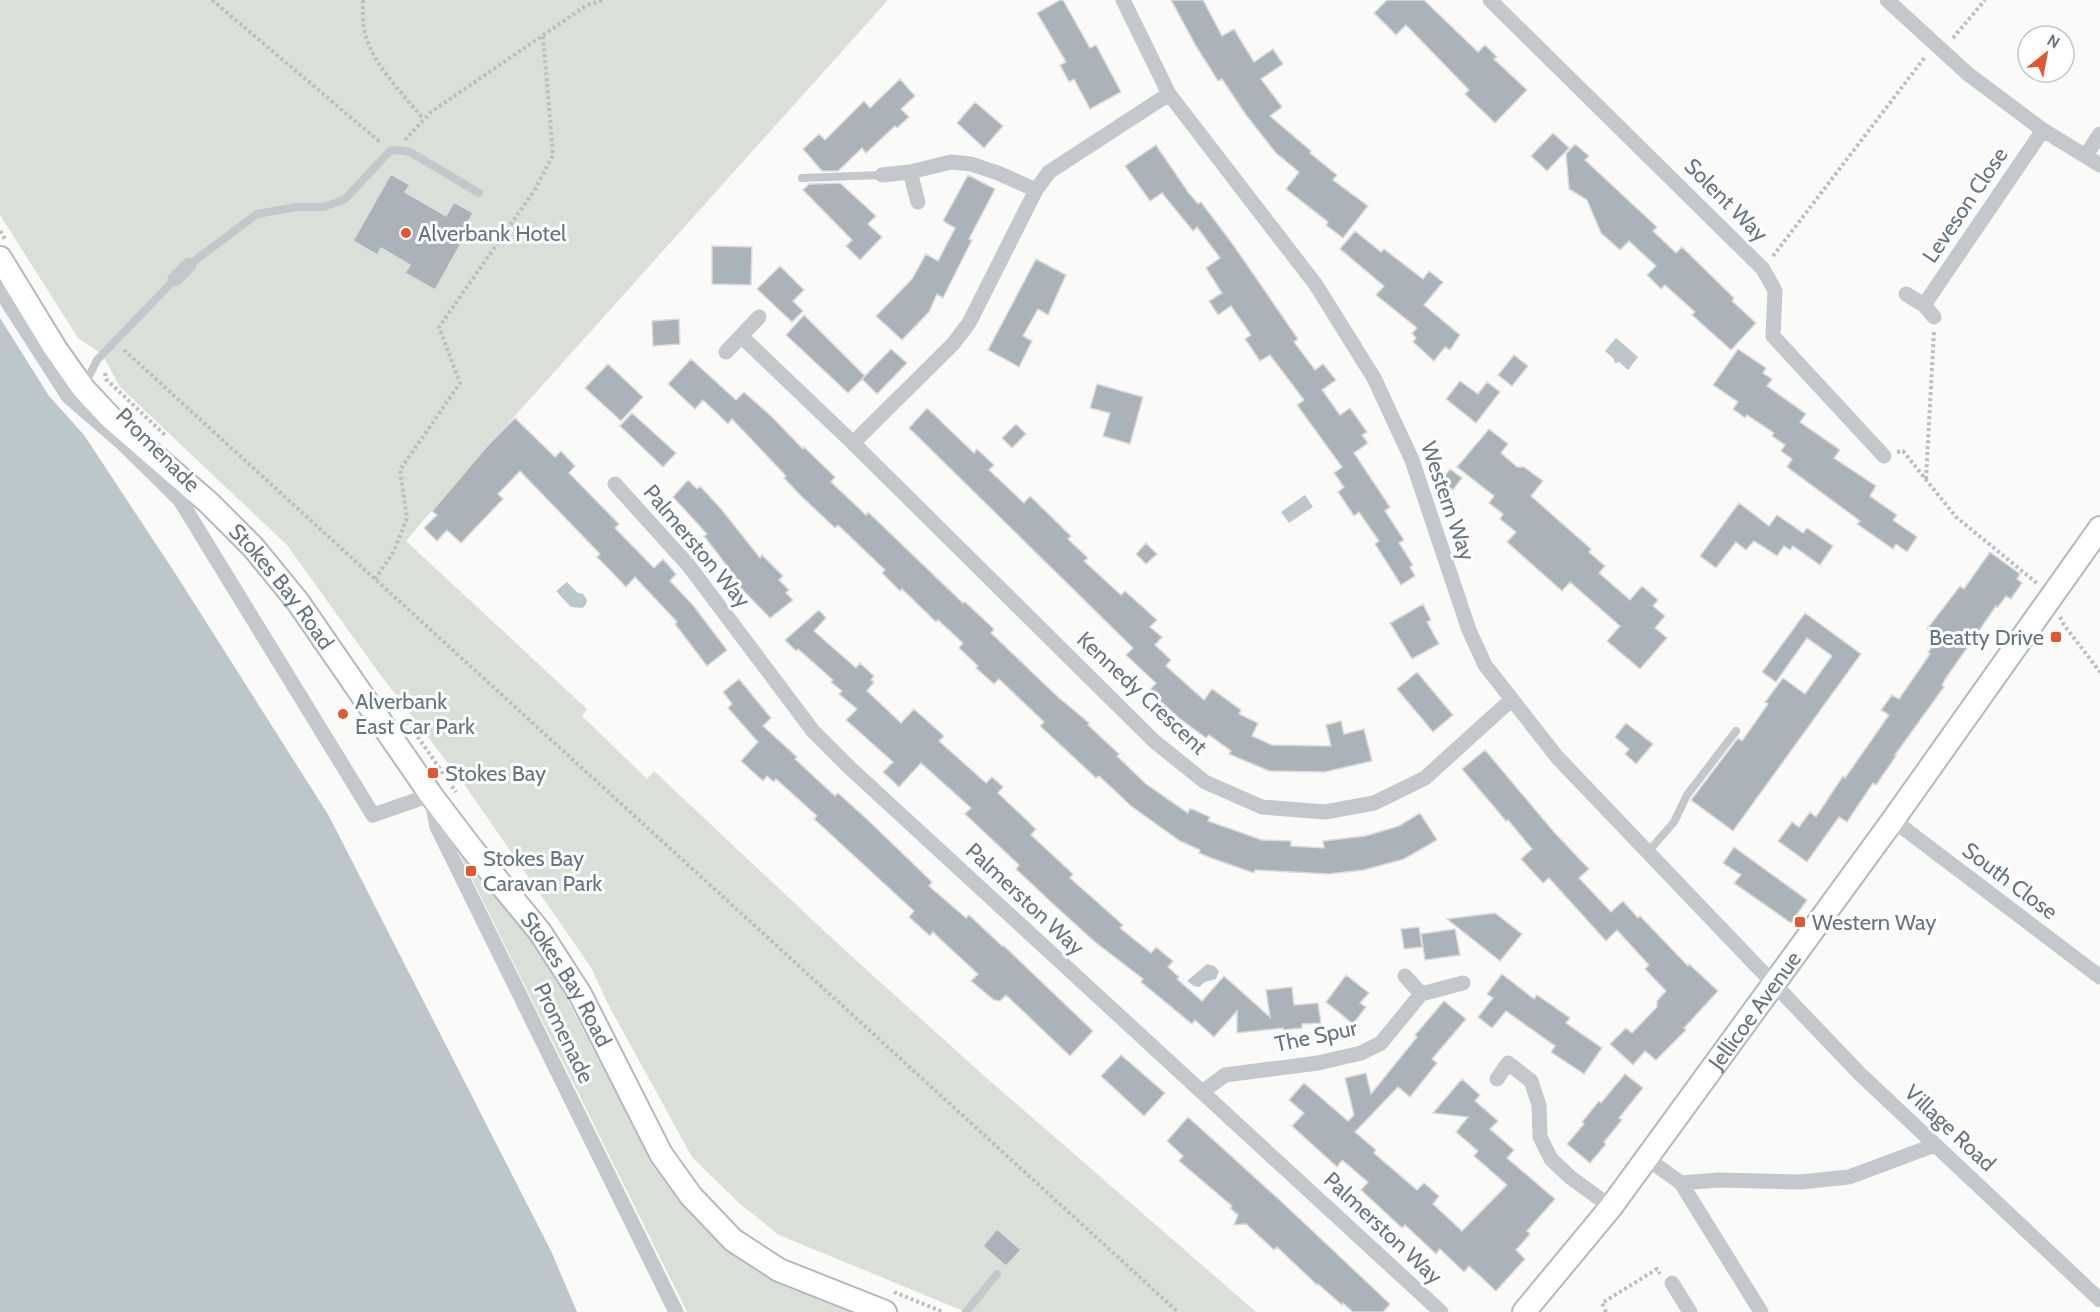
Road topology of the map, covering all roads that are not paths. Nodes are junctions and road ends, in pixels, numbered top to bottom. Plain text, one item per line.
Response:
1 (1123, 0) edge
2 (1490, 0) edge
3 (1887, 0) edge
4 (1169, 94) junction
5 (2043, 130) junction
6 (2100, 134) edge
7 (2086, 155) junction
8 (2100, 165) edge
9 (910, 172) junction
10 (882, 175) joint
11 (802, 178) dead end
12 (1036, 190) junction
13 (479, 193) dead end
14 (918, 202) dead end
15 (0, 258) edge
16 (189, 265) joint
17 (175, 279) joint
18 (0, 290) edge
19 (1906, 294) dead end
20 (1924, 305) junction
21 (759, 316) dead end
22 (1934, 317) road end
23 (741, 336) junction
24 (726, 352) dead end
25 (83, 388) junction
26 (853, 443) junction
27 (1884, 456) road end
28 (615, 484) dead end
29 (2100, 528) edge
30 (1512, 700) junction
31 (1736, 731) dead end
32 (430, 795) junction
33 (1893, 820) junction
34 (1648, 852) junction
35 (1405, 976) dead end
36 (2100, 977) edge
37 (1464, 983) dead end
38 (1773, 984) junction
39 (1421, 994) junction
40 (1497, 1079) dead end
41 (1202, 1092) junction
42 (1935, 1145) junction
43 (1646, 1158) junction
44 (1681, 1184) junction
45 (1611, 1207) junction
46 (997, 1274) dead end
47 (1672, 1284) road end
48 (2100, 1300) edge
49 (676, 1312) edge
50 (885, 1312) edge
51 (966, 1312) edge
52 (1441, 1312) edge
53 (1524, 1312) edge
54 (1690, 1312) edge
55 (1761, 1312) edge

1 - 4 street, Western Way
2 - 27 street, Solent Way
3 - 5 street
4 - 12 street
4 - 30 street, Western Way
5 - 7 street
5 - 20 street, Leveson Close
6 - 7 street
7 - 8 street
9 - 10 street
9 - 12 street
9 - 14 street
10 - 11 lane
12 - 26 street
13 - 16 lane
15 - 25 street, Stokes Bay Road
16 - 17 street
17 - 25 lane
18 - 32 street, Promenade
19 - 20 street
20 - 22 street
21 - 23 street
23 - 24 street
23 - 26 street, Kennedy Crescent
25 - 32 street, Stokes Bay Road
26 - 30 street, Kennedy Crescent
28 - 41 street, Palmerston Way
29 - 33 street, Jellicoe Avenue
30 - 34 street, Western Way
31 - 34 lane
32 - 49 street, Promenade
32 - 50 street, Stokes Bay Road
33 - 36 street, South Close
33 - 38 street, Jellicoe Avenue
34 - 38 street, Western Way
35 - 39 street
37 - 39 street
38 - 42 street, Village Road
38 - 43 street, Jellicoe Avenue
39 - 41 street, The Spur
40 - 45 street
41 - 52 street, Palmerston Way
42 - 44 street
42 - 48 street, Village Road
43 - 44 street
43 - 45 street, Jellicoe Avenue
44 - 55 street
45 - 53 street, Jellicoe Avenue
46 - 51 lane
47 - 54 street

